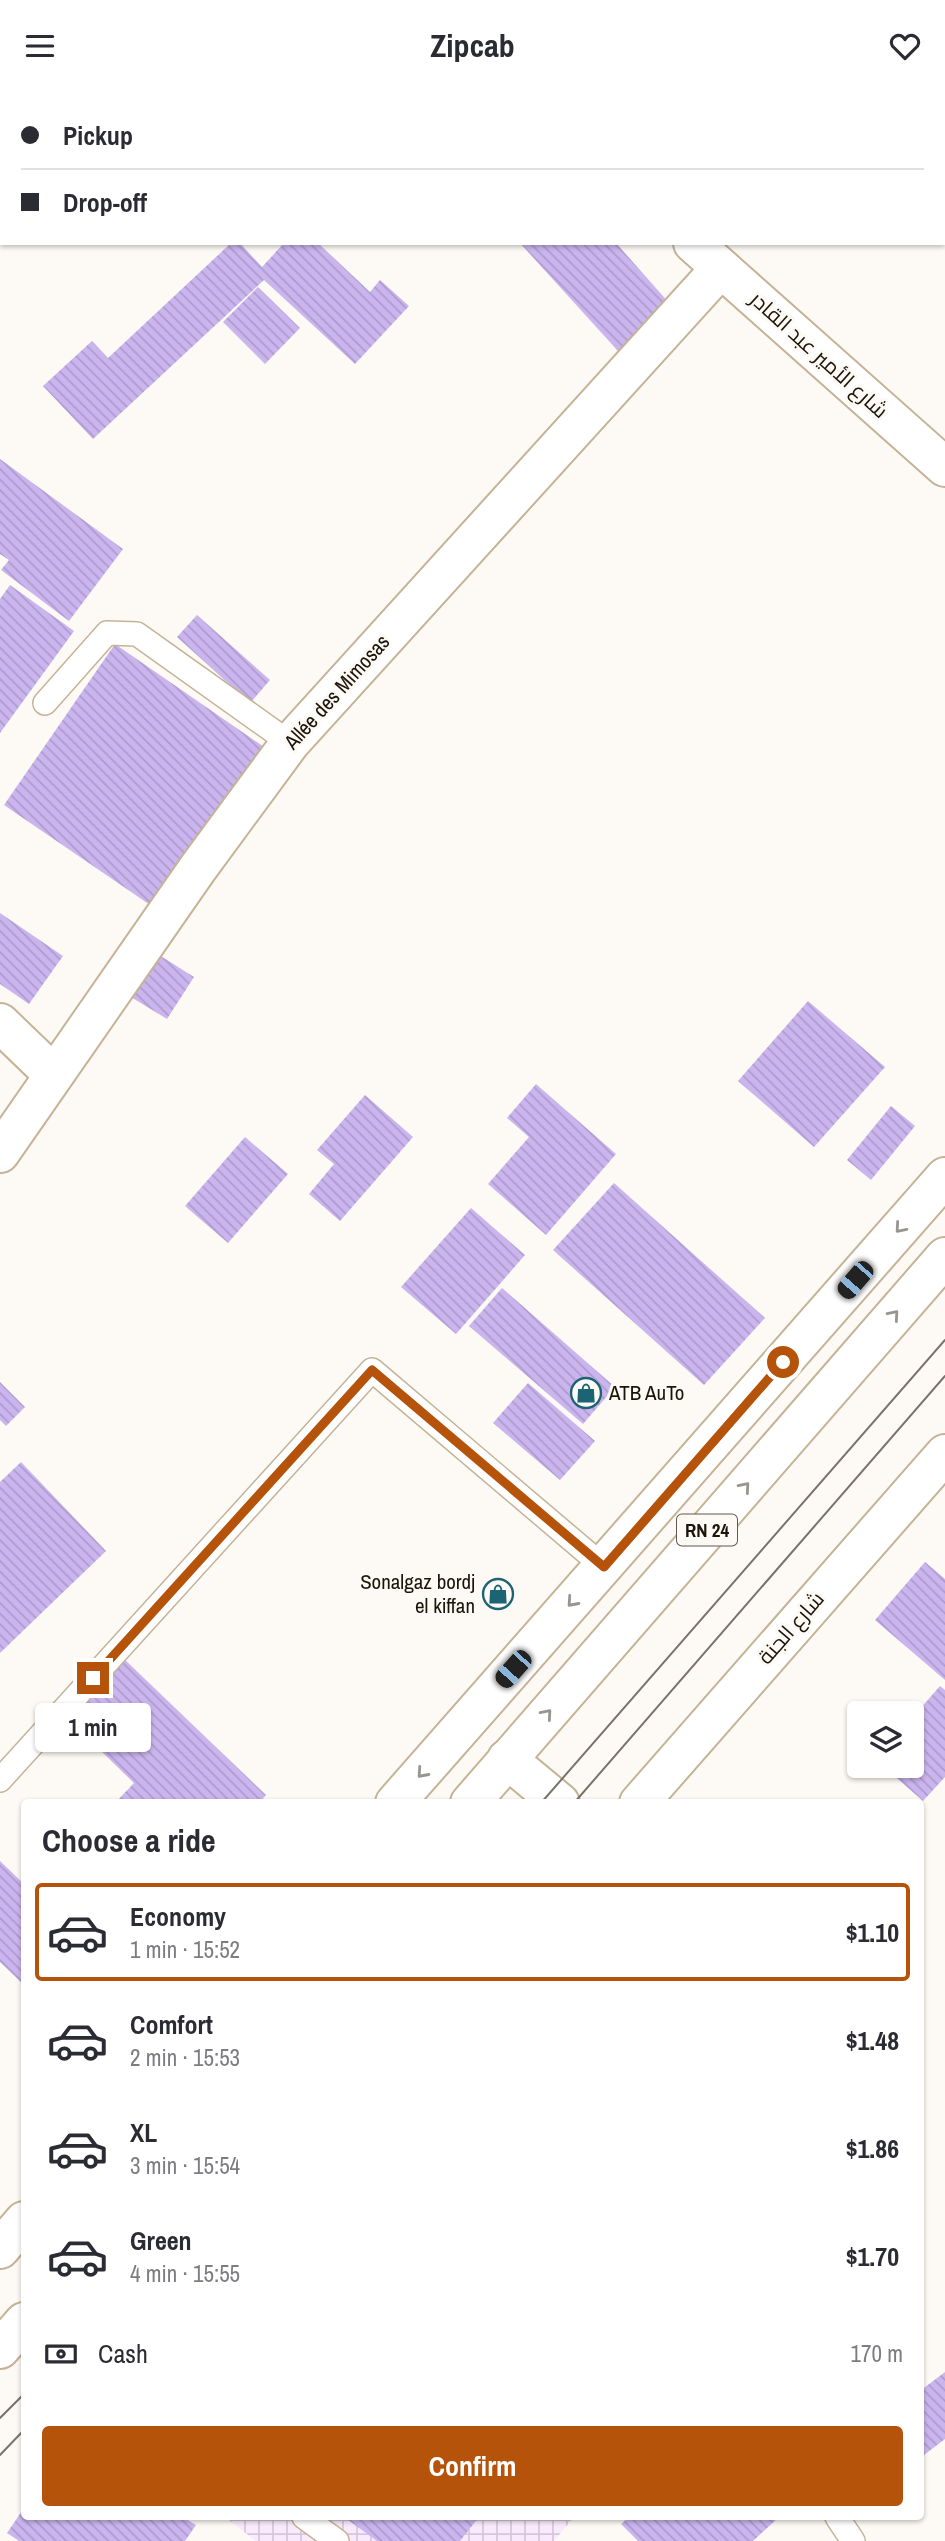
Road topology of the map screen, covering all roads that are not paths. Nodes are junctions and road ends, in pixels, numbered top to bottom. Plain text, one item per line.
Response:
1 (707, 256) edge
2 (945, 467) edge
3 (45, 703) dead end
4 (290, 743) junction
5 (0, 1023) edge
6 (54, 1073) junction
7 (0, 1153) edge
8 (945, 1177) edge
9 (945, 1257) edge
10 (945, 1454) edge
11 (604, 1567) junction
12 (507, 1759) junction
13 (0, 1780) edge
14 (399, 1799) edge
15 (473, 1799) edge
16 (555, 1799) edge
17 (643, 1799) edge
18 (21, 2224) edge
19 (0, 2249) edge
20 (21, 2325) edge
21 (0, 2349) edge
22 (308, 2520) edge
23 (839, 2520) edge
24 (337, 2541) edge
25 (853, 2541) edge

1 - 2 street, شارع الأمير عبد القادر
1 - 4 street, Allée des Mimosas
3 - 4 lane
4 - 6 street, Allée des Mimosas
5 - 6 street
6 - 7 street, Allée des Mimosas
8 -> 11 street, RN 24
12 -> 9 street, RN 24
10 - 17 street, شارع الجنة
11 - 13 lane
11 -> 14 street, RN 24
12 - 15 street, RN 24
12 - 16 street
18 - 19 street
20 - 21 street
22 - 24 lane
23 - 25 lane

